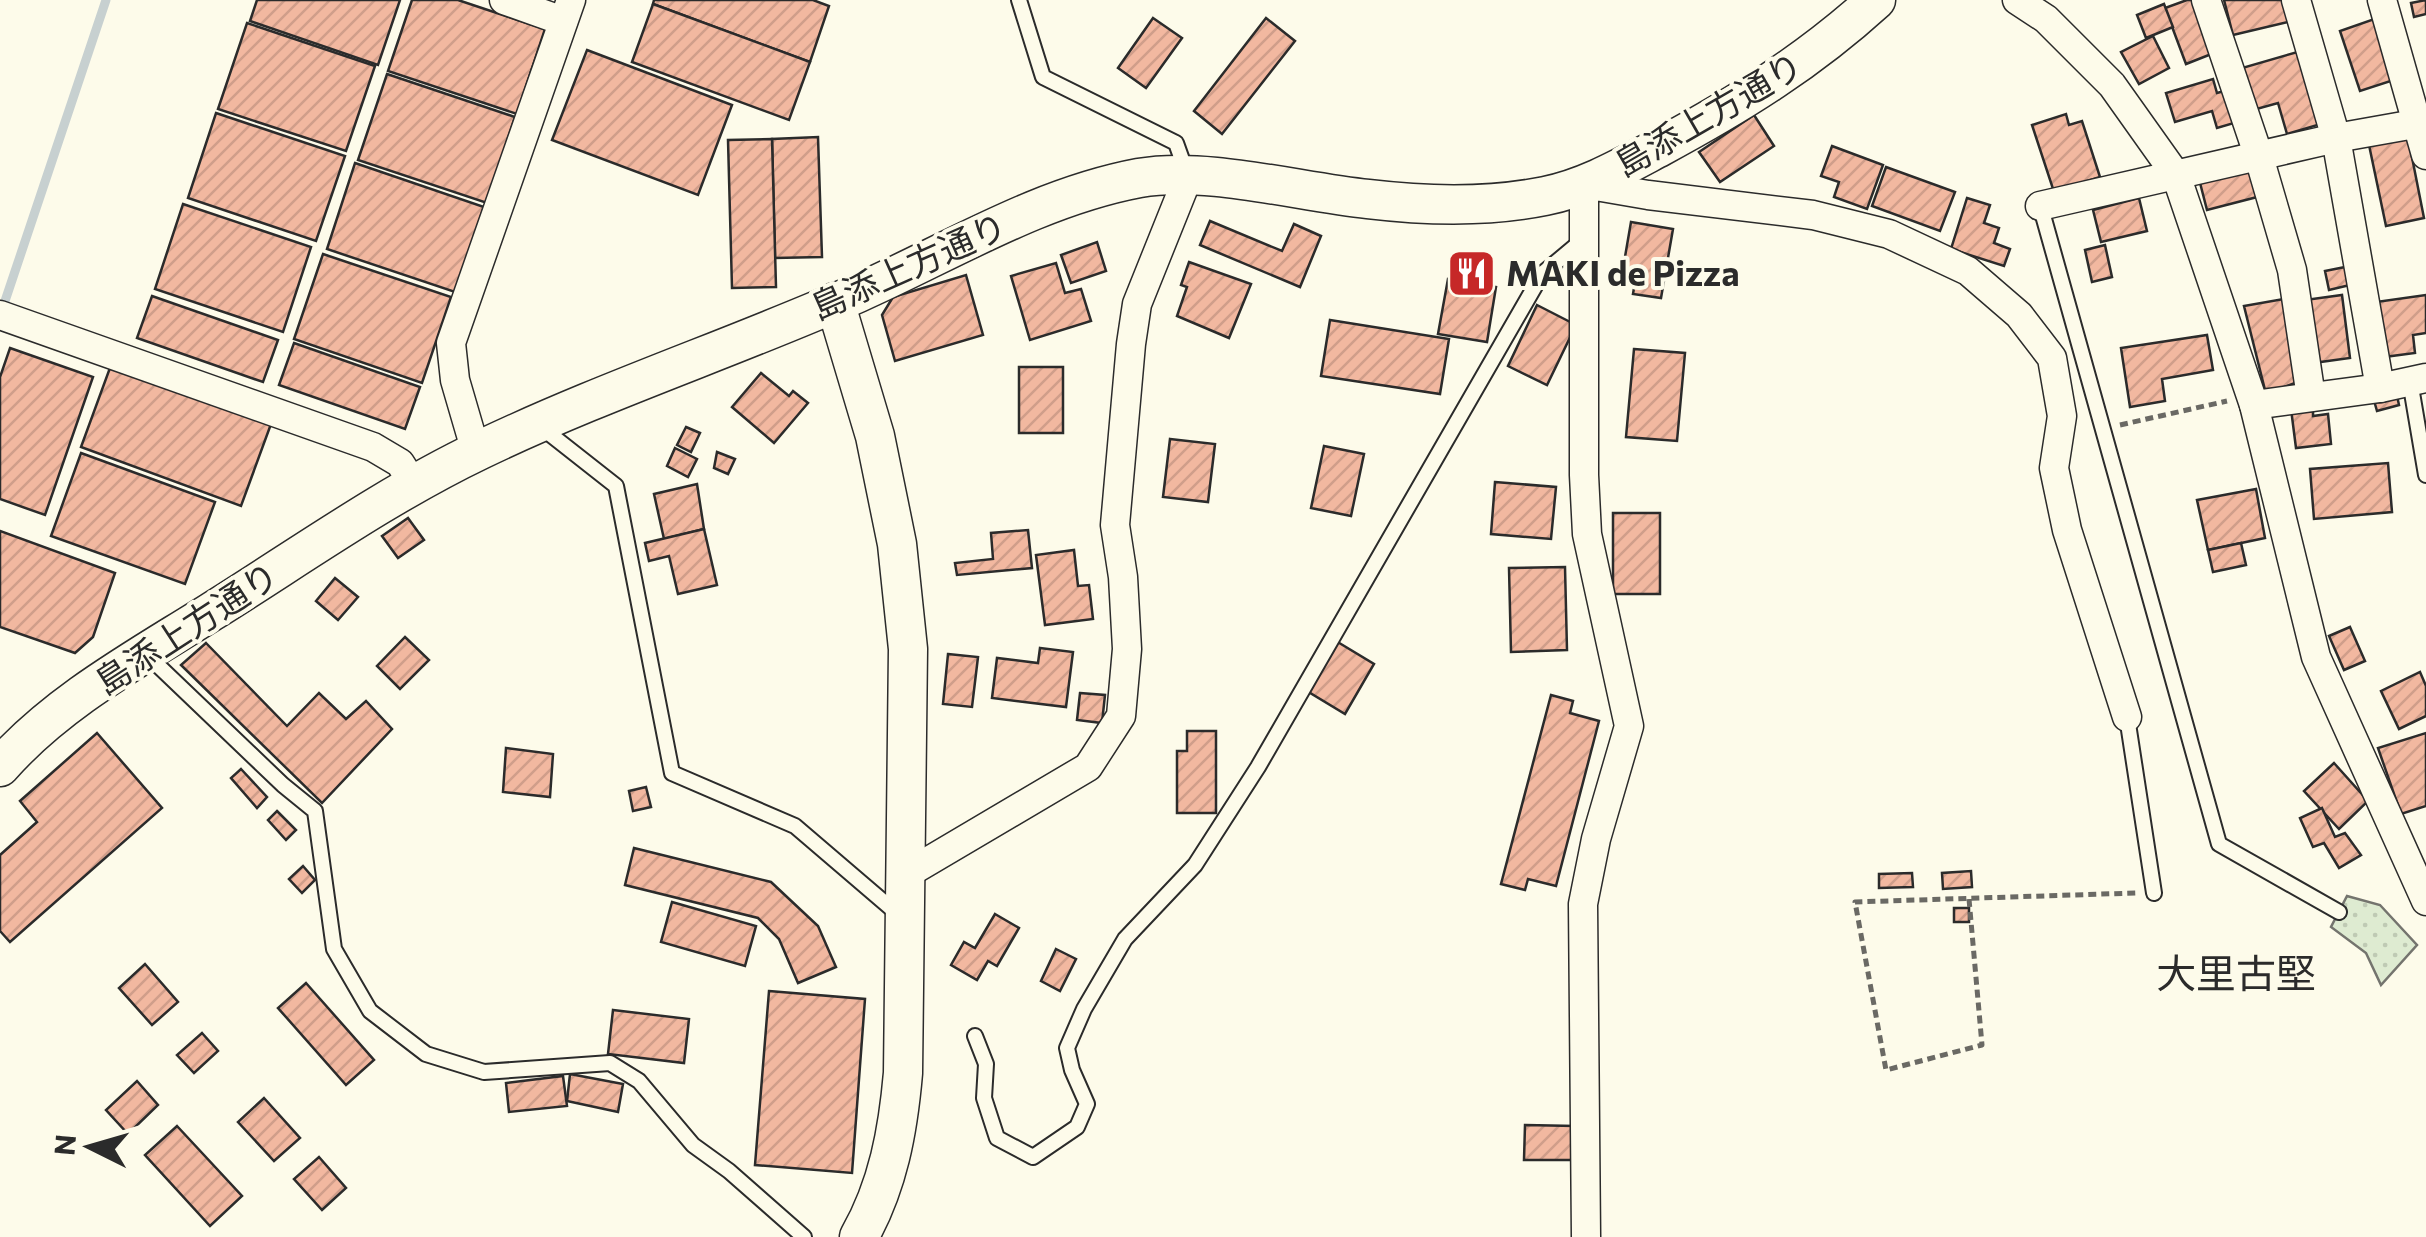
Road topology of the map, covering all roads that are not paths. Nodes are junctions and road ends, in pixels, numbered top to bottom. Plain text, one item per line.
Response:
1 (504, 0) edge
2 (1019, 0) edge
3 (2018, 0) edge
4 (2206, 0) edge
5 (2296, 0) edge
6 (2382, 0) edge
7 (1855, 7) edge
8 (567, 10) edge
9 (2423, 123) edge
10 (2336, 138) junction
11 (2259, 156) junction
12 (2426, 156) edge
13 (2176, 175) junction
14 (1188, 177) junction
15 (1584, 184) junction
16 (2039, 201) joint
17 (1584, 239) junction
18 (835, 302) junction
19 (0, 315) edge
20 (2055, 378) junction
21 (2089, 380) junction
22 (2418, 380) edge
23 (2380, 388) junction
24 (2311, 396) junction
25 (2252, 400) junction
26 (536, 424) junction
27 (476, 452) junction
28 (2426, 475) edge
29 (414, 484) junction
30 (145, 654) junction
31 (2127, 717) joint
32 (0, 767) edge
33 (906, 875) junction
34 (2154, 893) road end
35 (2426, 901) edge
36 (2339, 912) dead end
37 (904, 919) junction
38 (975, 1036) dead end
39 (804, 1237) edge
40 (858, 1237) edge
41 (1586, 1237) edge

1 - 8 street
2 - 14 lane
3 - 13 street
4 - 11 street
5 - 10 street
6 - 9 street
7 - 15 street, 島添上方通り
8 - 27 street
9 - 10 street
9 - 12 street
10 - 11 street
10 - 23 street
11 - 13 street
11 - 24 street
13 - 16 street
13 - 25 street
14 - 15 street, 島添上方通り
14 - 18 street, 島添上方通り
14 - 33 street
15 - 17 street
15 - 20 street
16 - 21 lane
17 - 38 lane
17 - 41 street
18 - 26 street, 島添上方通り
18 - 33 street
19 - 29 street
20 - 21 lane
20 - 31 street
21 - 36 lane
22 - 23 street
22 - 28 lane
23 - 24 street
24 - 25 street
25 - 35 street
26 - 27 street, 島添上方通り
26 - 37 lane
27 - 29 street, 島添上方通り
29 - 30 street, 島添上方通り
30 - 32 street, 島添上方通り
30 - 39 lane
31 - 34 lane
33 - 37 street
37 - 40 street

